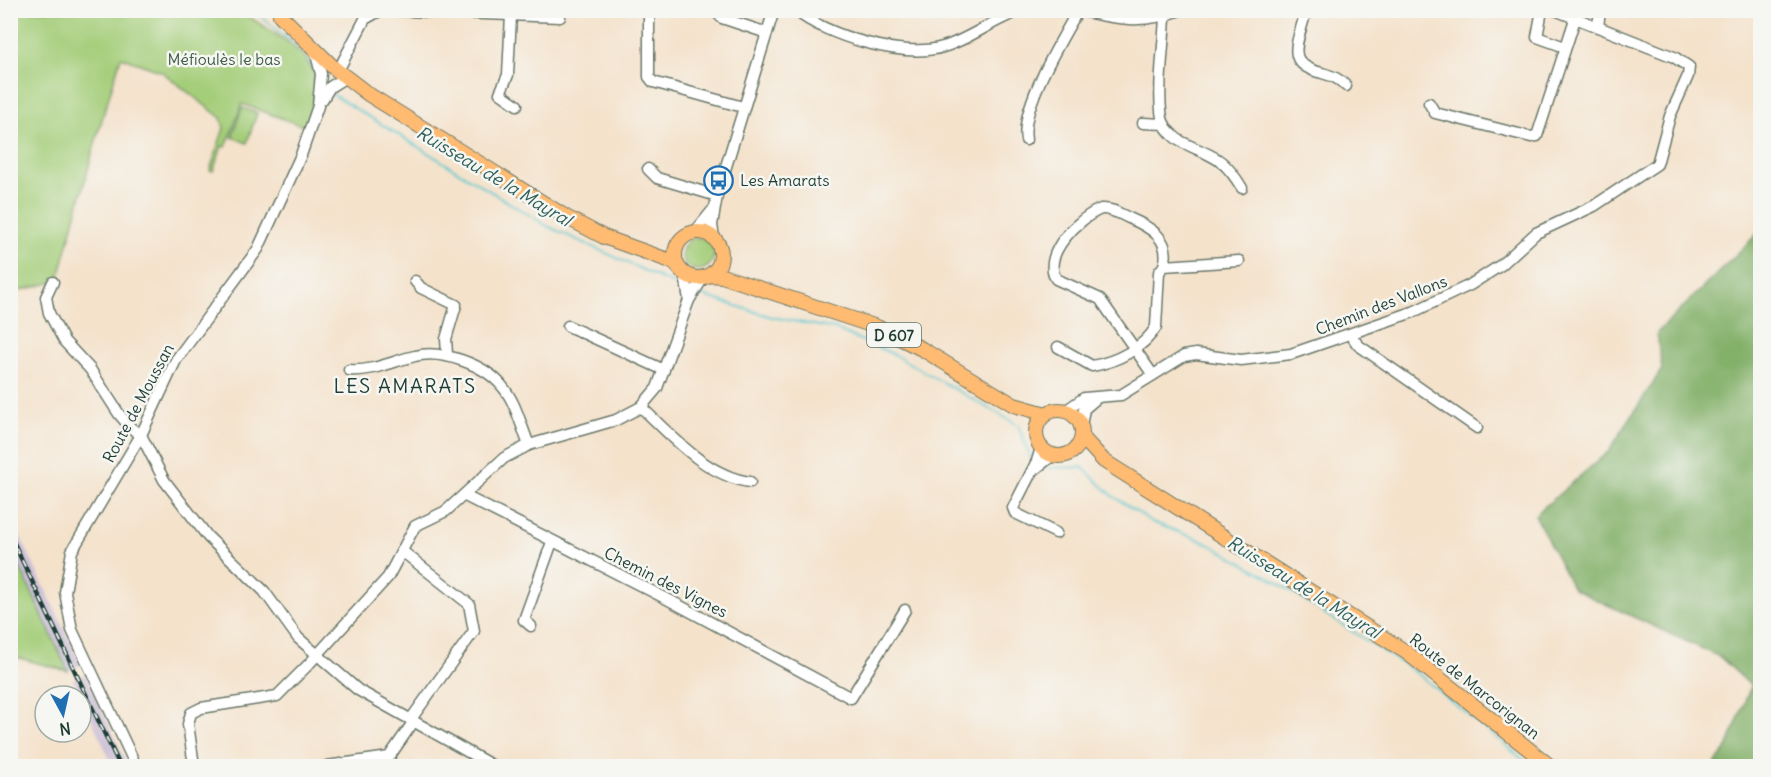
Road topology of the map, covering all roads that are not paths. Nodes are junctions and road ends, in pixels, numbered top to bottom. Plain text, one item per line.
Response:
1 (381, 10) edge
2 (649, 10) edge
3 (774, 10) edge
4 (795, 10) edge
5 (1023, 10) edge
6 (1078, 10) edge
7 (1180, 10) edge
8 (1306, 10) edge
9 (1542, 10) edge
10 (1555, 10) edge
11 (1600, 10) edge
12 (277, 13) edge
13 (718, 14) dead end
14 (511, 15) junction
15 (1165, 16) junction
16 (560, 17) dead end
17 (1575, 19) junction
18 (1598, 27) junction
19 (766, 33) junction
20 (1565, 47) junction
21 (315, 50) junction
22 (343, 72) junction
23 (1346, 86) dead end
24 (1429, 103) dead end
25 (517, 105) dead end
26 (318, 106) junction
27 (743, 107) junction
28 (1143, 123) dead end
29 (1164, 124) junction
30 (1026, 140) dead end
31 (648, 169) dead end
32 (1242, 188) dead end
33 (717, 196) junction
34 (714, 208) junction
35 (695, 232) junction
36 (714, 239) junction
37 (678, 244) junction
38 (629, 245) junction
39 (720, 260) junction
40 (1239, 261) dead end
41 (676, 263) junction
42 (1164, 266) junction
43 (685, 275) junction
44 (706, 277) junction
45 (415, 281) dead end
46 (53, 282) dead end
47 (763, 290) junction
48 (688, 300) junction
49 (568, 326) dead end
50 (1351, 335) junction
51 (1058, 347) dead end
52 (1134, 349) junction
53 (447, 354) junction
54 (349, 370) dead end
55 (664, 370) junction
56 (1153, 375) junction
57 (1097, 398) junction
58 (1014, 405) junction
59 (641, 407) junction
60 (1065, 411) junction
61 (1046, 414) junction
62 (1477, 428) dead end
63 (1081, 431) junction
64 (1035, 433) junction
65 (141, 435) junction
66 (528, 445) junction
67 (1047, 451) junction
68 (1068, 454) junction
69 (1104, 461) junction
70 (750, 482) dead end
71 (465, 496) junction
72 (1056, 533) dead end
73 (552, 542) junction
74 (402, 551) junction
75 (905, 610) dead end
76 (531, 626) dead end
77 (317, 656) junction
78 (413, 720) junction
79 (136, 766) edge
80 (194, 766) edge
81 (327, 766) edge
82 (493, 766) edge
83 (1550, 766) edge

1 - 14 street
1 - 22 street
2 - 27 street
3 - 19 street
4 - 5 street
6 - 15 street
6 - 30 street
7 - 15 street
8 - 23 street
9 - 20 street
10 - 17 street
11 - 18 street
12 - 21 main road
12 - 22 main road
13 - 19 street
14 - 16 street
14 - 25 street
15 - 29 street
17 - 18 street
17 - 20 street
18 - 50 street, Chemin des Vallons
19 - 27 street
20 - 24 street
21 - 22 main road
21 - 26 street
22 - 26 street
22 - 38 main road
26 - 65 street, Route de Moussan
27 - 33 street
28 - 29 street
29 - 32 street
31 - 33 street
33 - 34 street
34 - 35 street
34 - 36 street
35 - 36 main road
35 - 37 main road
36 - 39 main road
37 - 38 main road
37 - 41 main road
38 - 41 main road
39 - 44 main road
39 - 47 main road, D 607
40 - 42 street
41 - 43 main road
42 - 52 street
42 - 52 street
43 - 44 main road
43 - 48 street
44 - 47 main road, D 607
44 - 48 street
45 - 53 street
46 - 65 street
47 - 58 main road, D 607
48 - 55 street
49 - 55 street
50 - 56 street, Chemin des Vallons
50 - 62 street
51 - 52 street
52 - 56 street
53 - 54 street
53 - 66 street
55 - 59 street
56 - 57 street, Chemin des Vallons
57 - 60 street, Chemin des Vallons
57 - 63 street
58 - 61 main road, D 607
58 - 64 main road, D 607
59 - 66 street
59 - 70 street
60 - 61 main road
60 - 63 main road
61 - 64 main road
63 - 68 main road
63 - 69 main road, Route de Marcorignan
64 - 67 main road
65 - 77 street
65 - 79 street, Route de Moussan
66 - 71 street
67 - 68 main road
67 - 72 street
68 - 69 main road, Route de Marcorignan
69 - 83 main road, Route de Marcorignan
71 - 73 street, Chemin des Vignes
71 - 74 street
73 - 75 street, Chemin des Vignes
73 - 76 street
74 - 77 street
74 - 78 street
77 - 78 street
77 - 80 street
78 - 81 street
78 - 82 street

